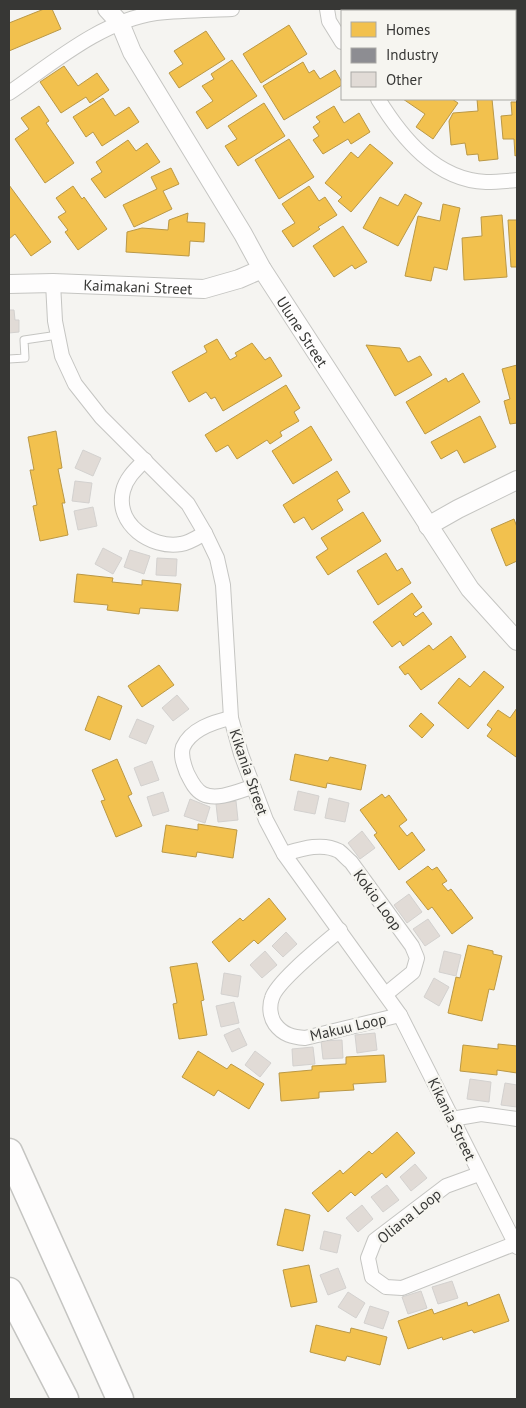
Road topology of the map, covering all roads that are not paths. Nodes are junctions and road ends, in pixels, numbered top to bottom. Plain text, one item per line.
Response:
1 (107, 9) edge
2 (232, 9) edge
3 (327, 9) edge
4 (121, 16) edge
5 (341, 40) edge
6 (9, 93) edge
7 (379, 100) edge
8 (517, 180) edge
9 (262, 269) junction
10 (53, 283) junction
11 (9, 284) edge
12 (58, 335) junction
13 (9, 359) edge
14 (145, 460) junction
15 (517, 480) edge
16 (428, 526) junction
17 (205, 533) junction
18 (517, 641) edge
19 (230, 718) junction
20 (252, 787) junction
21 (284, 854) junction
22 (340, 930) junction
23 (386, 994) junction
24 (400, 1015) junction
25 (452, 1119) junction
26 (517, 1119) edge
27 (9, 1152) edge
28 (479, 1174) junction
29 (516, 1245) edge
30 (9, 1291) edge
31 (66, 1399) edge
32 (120, 1399) edge

1 - 4 street, Ulune Street
2 - 4 street
3 - 5 street
4 - 6 street
4 - 9 street, Ulune Street
7 - 8 street
9 - 10 street, Kaimakani Street
9 - 16 street, Ulune Street
10 - 11 street, Kaimakani Street
10 - 12 street, Kikania Street
12 - 13 lane
12 - 14 street, Kikania Street
14 - 17 street, Kikania Street
14 - 17 street
15 - 16 street
16 - 18 street, Ulune Street
17 - 19 street, Kikania Street
19 - 20 street, Kikania Street
19 - 20 street
20 - 21 street, Kikania Street
21 - 22 street, Kikania Street
21 - 23 street, Kokio Loop
22 - 23 street, Kikania Street
22 - 24 street, Makuu Loop
23 - 24 street, Kikania Street
24 - 25 street, Kikania Street
25 - 26 street
25 - 28 street, Kikania Street
27 - 32 highway
28 - 29 street, Kikania Street
28 - 29 street, Oliana Loop
30 - 31 highway

